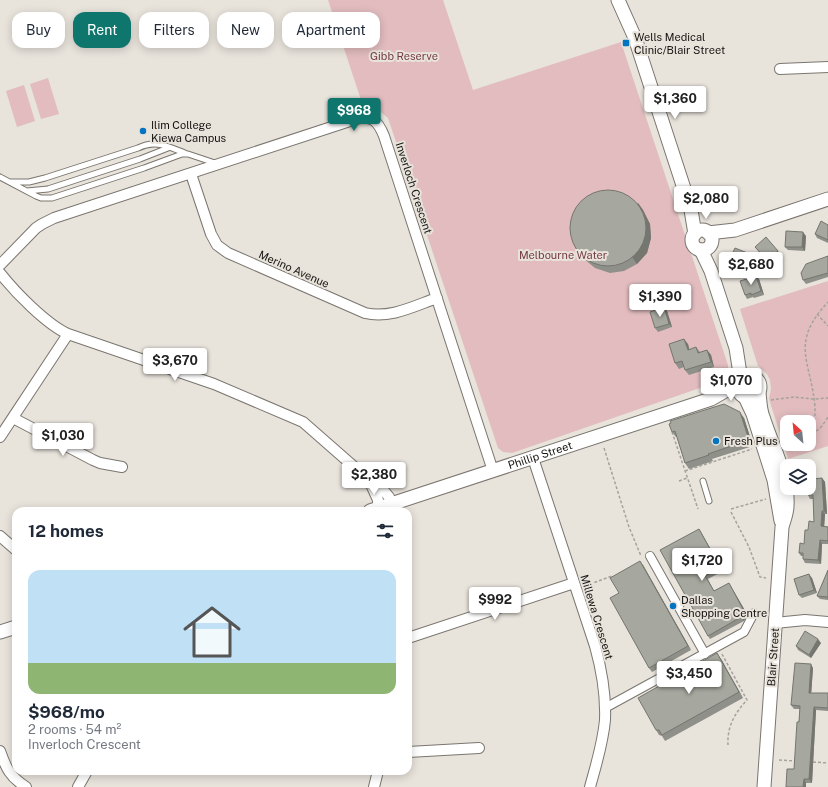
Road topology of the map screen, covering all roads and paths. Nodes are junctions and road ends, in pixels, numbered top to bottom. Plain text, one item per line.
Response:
1 (618, 0) edge
2 (627, 0) edge
3 (635, 38) junction
4 (828, 67) edge
5 (780, 69) dead end
6 (169, 148) junction
7 (188, 154) junction
8 (218, 165) junction
9 (191, 174) junction
10 (0, 177) edge
11 (10, 182) junction
12 (26, 191) junction
13 (828, 199) edge
14 (705, 239) junction
15 (0, 264) edge
16 (0, 273) edge
17 (436, 298) junction
18 (828, 302) edge
19 (817, 314) junction
20 (828, 326) edge
21 (68, 334) junction
22 (744, 387) junction
23 (763, 397) junction
24 (828, 398) edge
25 (814, 399) junction
26 (815, 415) edge
27 (828, 417) edge
28 (13, 418) junction
29 (670, 426) edge
30 (816, 432) edge
31 (0, 437) edge
32 (756, 447) dead end
33 (604, 448) dead end
34 (533, 458) junction
35 (122, 467) dead end
36 (494, 470) junction
37 (685, 471) junction
38 (687, 478) junction
39 (368, 479) junction
40 (679, 481) dead end
41 (703, 481) dead end
42 (771, 497) dead end
43 (709, 501) dead end
44 (392, 504) junction
45 (375, 507) edge
46 (383, 507) edge
47 (698, 509) dead end
48 (731, 509) dead end
49 (731, 512) dead end
50 (782, 527) junction
51 (0, 536) edge
52 (12, 546) edge
53 (650, 556) joint
54 (618, 574) edge
55 (766, 578) dead end
56 (575, 586) junction
57 (754, 613) dead end
58 (776, 618) junction
59 (828, 622) edge
60 (12, 628) edge
61 (0, 632) edge
62 (412, 637) edge
63 (718, 646) junction
64 (705, 654) junction
65 (605, 708) junction
66 (728, 745) dead end
67 (479, 748) dead end
68 (0, 751) edge
69 (412, 752) edge
70 (779, 760) dead end
71 (800, 761) edge
72 (807, 762) edge
73 (828, 764) edge
74 (85, 775) edge
75 (377, 775) edge
76 (26, 787) edge
77 (78, 787) edge
78 (374, 787) edge
79 (590, 787) edge
80 (764, 787) edge

1 - 3 street, Blair Street
2 - 3 street, Blair Street
3 - 14 street, Blair Street
4 - 5 street
6 - 7 lane
6 - 11 lane
6 - 12 lane
7 - 8 lane
7 - 12 lane
8 - 9 street, Inverloch Crescent
8 - 17 street, Inverloch Crescent
9 - 15 street, Inverloch Crescent
9 - 17 street, Merino Avenue
10 - 11 lane
11 - 12 lane
13 - 14 street
14 - 22 street, Blair Street
16 - 21 street
17 - 36 street, Inverloch Crescent
18 - 19 path
19 - 20 path
19 - 25 path
21 - 28 street
21 - 39 street
22 - 23 street, Phillip Street
22 - 23 street, Blair Street
22 - 34 street, Phillip Street
22 - 50 street, Blair Street
23 - 25 path
23 - 50 street, Blair Street
24 - 25 path
25 - 26 path
27 - 30 path
28 - 31 street
28 - 35 street
29 - 37 path
32 - 37 path
33 - 53 path
34 - 36 street, Phillip Street
34 - 56 street, Millewa Crescent
36 - 44 street, Phillip Street
37 - 38 path
38 - 40 path
38 - 47 path
39 - 44 street
39 - 45 street
41 - 43 lane
42 - 48 path
44 - 46 street, Phillip Street
49 - 55 path
50 - 58 street, Blair Street
51 - 52 street
53 - 64 street
54 - 56 path
56 - 62 street
56 - 65 street, Millewa Crescent
57 - 63 street
58 - 59 street
58 - 80 street, Blair Street
60 - 61 street
63 - 64 street
63 - 66 path
64 - 65 street
65 - 79 street, Millewa Crescent
67 - 69 street
68 - 76 street
70 - 71 path
72 - 73 path
74 - 77 street
75 - 78 street

